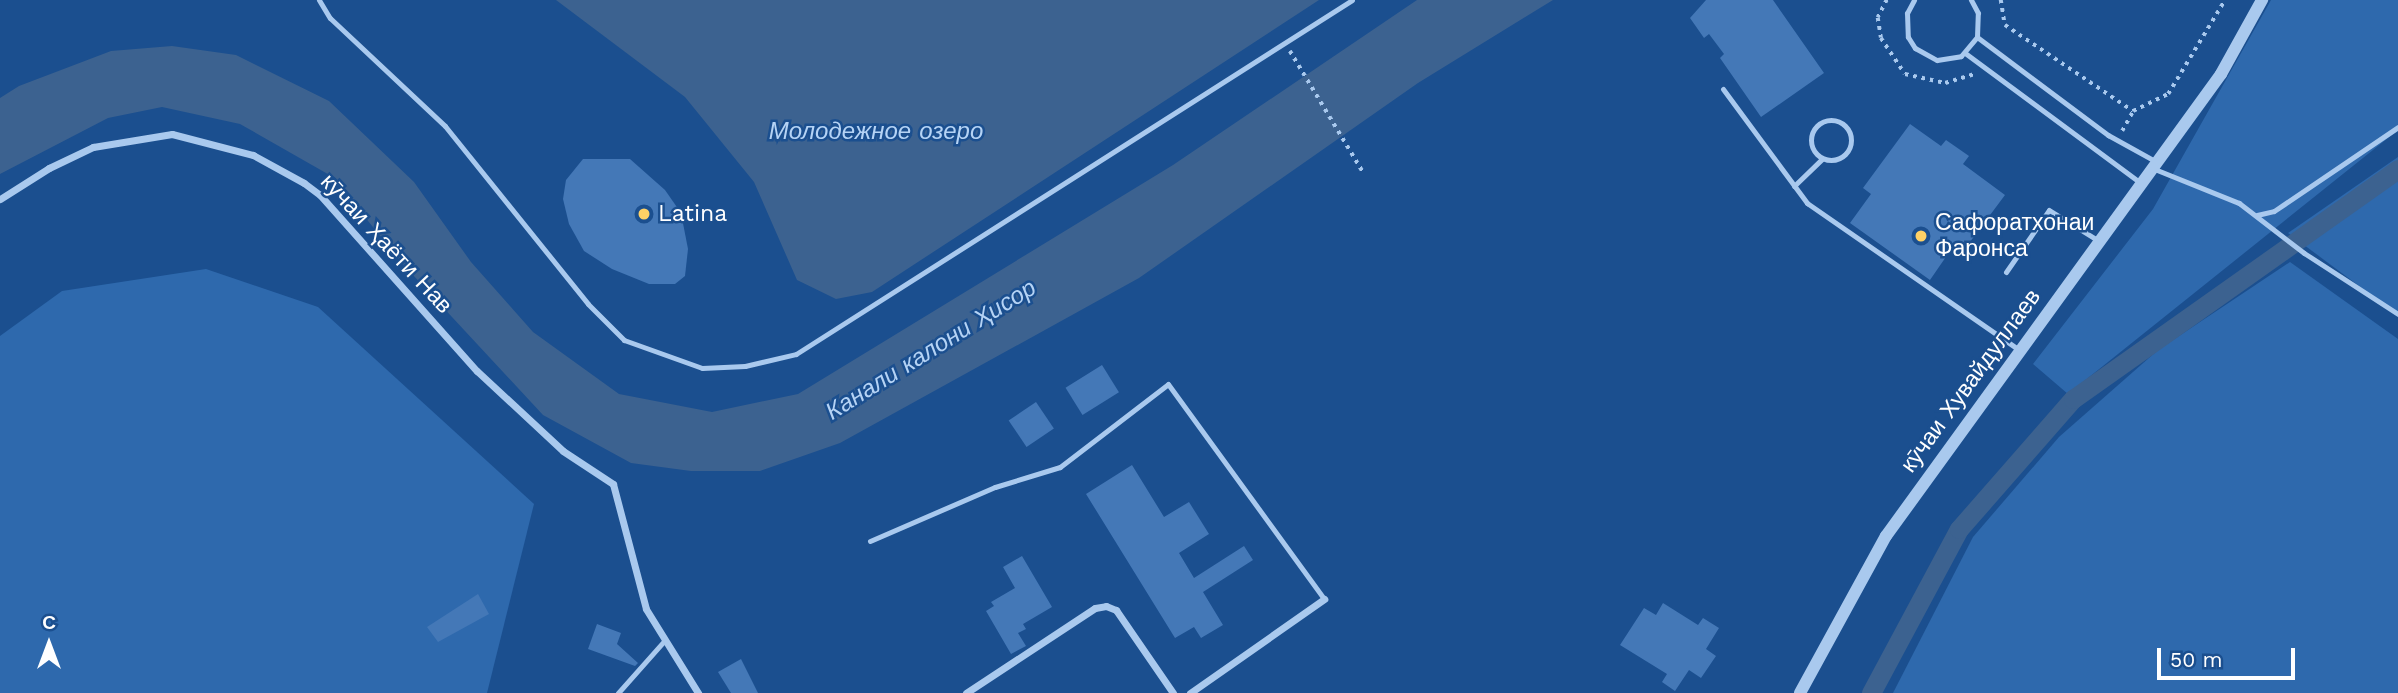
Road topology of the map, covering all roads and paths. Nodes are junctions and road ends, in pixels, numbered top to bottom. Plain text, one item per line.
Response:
1 (319, 0) edge
2 (1352, 0) edge
3 (1886, 0) edge
4 (1914, 0) edge
5 (1971, 0) edge
6 (2001, 0) edge
7 (2225, 0) edge
8 (2262, 0) edge
9 (1977, 37) junction
10 (1285, 43) junction
11 (1965, 53) junction
12 (1977, 73) dead end
13 (1723, 89) dead end
14 (2398, 127) edge
15 (1822, 159) junction
16 (2154, 165) junction
17 (1363, 173) dead end
18 (2141, 183) junction
19 (1794, 186) junction
20 (0, 199) edge
21 (2257, 215) junction
22 (2099, 241) junction
23 (2006, 272) dead end
24 (2398, 314) edge
25 (2020, 350) junction
26 (870, 541) dead end
27 (1324, 600) joint
28 (664, 641) junction
29 (618, 693) edge
30 (698, 693) edge
31 (966, 693) edge
32 (1173, 693) edge
33 (1190, 693) edge
34 (1800, 693) edge

1 - 10 lane
2 - 10 lane
3 - 12 path
4 - 11 lane
5 - 9 lane
6 - 7 path
8 - 16 street, кӯчаи Хувайдуллаев
9 - 11 lane
9 - 16 lane
10 - 17 path
11 - 18 lane
13 - 19 lane
14 - 21 lane
15 - 15 lane
15 - 19 lane
16 - 18 street, кӯчаи Хувайдуллаев
16 - 21 lane
18 - 22 street, кӯчаи Хувайдуллаев
19 - 25 lane
20 - 28 street, кӯчаи Ҳаёти Нав
21 - 24 lane
22 - 23 lane
22 - 25 street, кӯчаи Хувайдуллаев
25 - 34 street, кӯчаи Хувайдуллаев
26 - 27 lane
27 - 33 street
28 - 29 lane
28 - 30 street, кӯчаи Ҳаёти Нав
31 - 32 street

